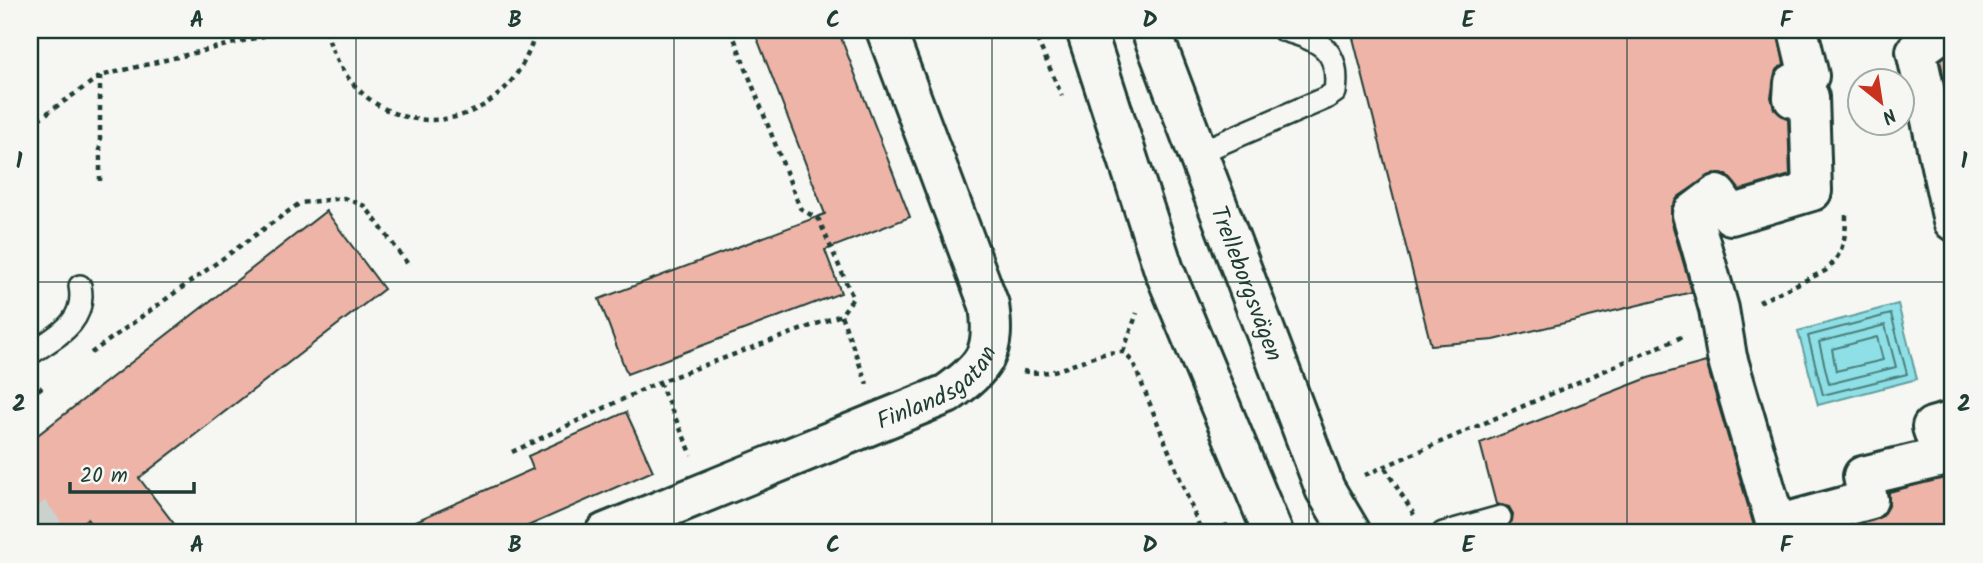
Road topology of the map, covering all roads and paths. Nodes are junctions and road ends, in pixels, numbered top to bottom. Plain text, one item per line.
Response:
1 (288, 30) edge
2 (326, 30) edge
3 (536, 30) edge
4 (731, 30) edge
5 (886, 30) edge
6 (1086, 30) edge
7 (1151, 30) edge
8 (1283, 30) edge
9 (1798, 30) edge
10 (1945, 30) edge
11 (100, 76) junction
12 (30, 125) edge
13 (1198, 153) junction
14 (100, 181) dead end
15 (1953, 221) edge
16 (411, 267) dead end
17 (80, 286) dead end
18 (841, 315) junction
19 (30, 354) edge
20 (989, 355) junction
21 (86, 356) dead end
22 (52, 380) dead end
23 (659, 382) junction
24 (30, 396) edge
25 (881, 420) junction
26 (1953, 421) edge
27 (512, 452) dead end
28 (1385, 468) dead end
29 (709, 491) junction
30 (1500, 517) dead end
31 (1419, 522) dead end
32 (604, 533) edge
33 (1202, 533) edge
34 (1273, 533) edge
35 (1351, 533) edge
36 (1443, 533) edge

1 - 11 path
2 - 3 path
4 - 18 path
5 - 20 street, Finlandsgatan
6 - 34 street
7 - 13 street, Trelleborgsvägen
8 - 13 lane
9 - 26 street
10 - 15 street
11 - 12 path
11 - 14 path
13 - 35 street, Trelleborgsvägen
16 - 21 path
17 - 19 lane
18 - 23 path
18 - 25 path
20 - 25 street, Finlandsgatan
20 - 33 path
22 - 24 path
23 - 27 path
23 - 29 path
25 - 29 street, Finlandsgatan
28 - 31 path
29 - 32 street, Finlandsgatan
30 - 36 lane

